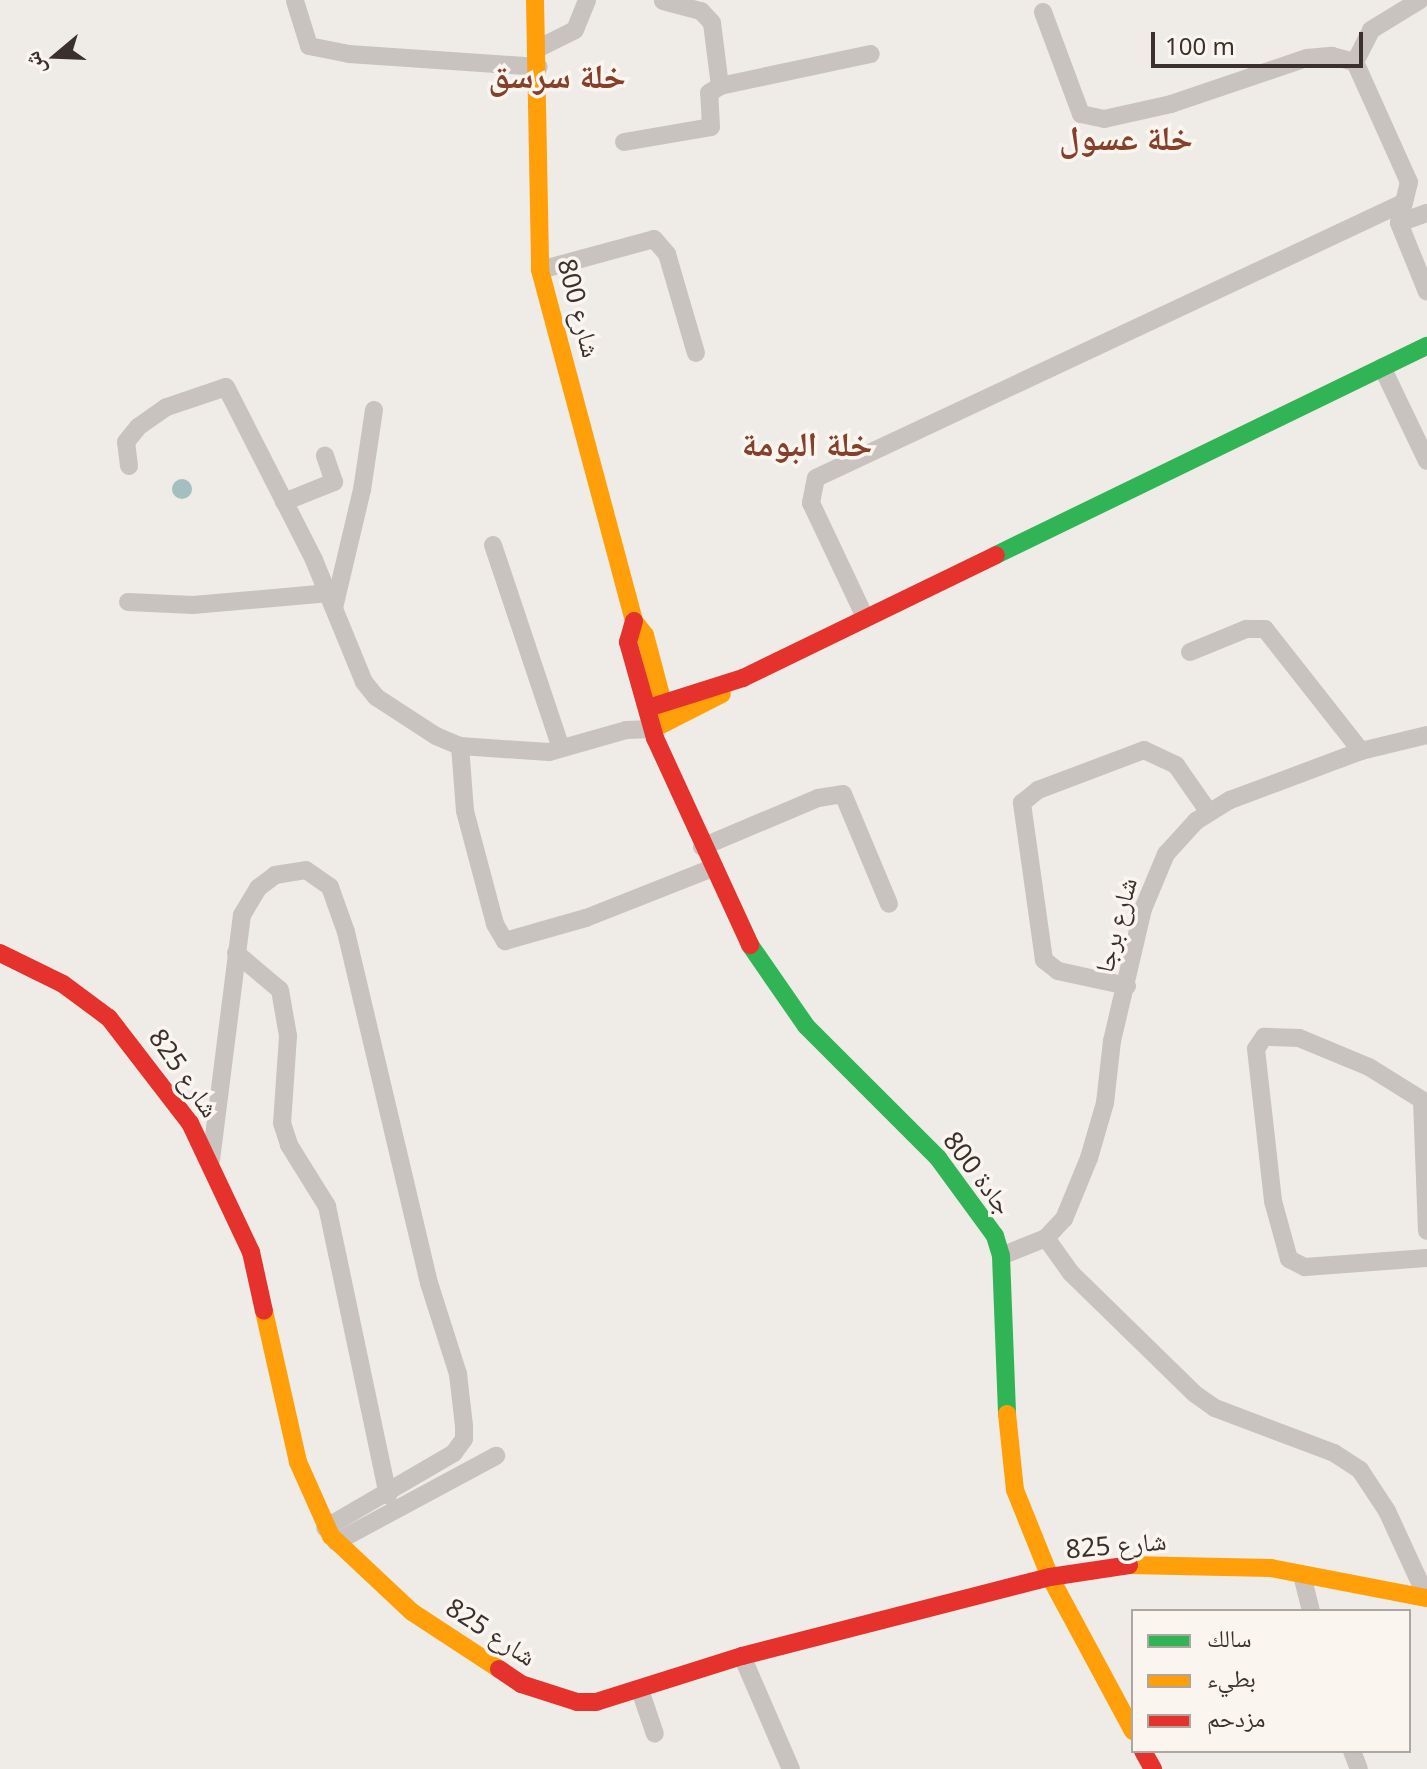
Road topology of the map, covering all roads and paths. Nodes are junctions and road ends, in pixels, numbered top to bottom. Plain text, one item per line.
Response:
1 (535, 0) edge
2 (587, 0) edge
3 (661, 0) edge
4 (1420, 0) edge
5 (295, 1) edge
6 (1043, 12) dead end
7 (871, 54) dead end
8 (539, 57) junction
9 (1355, 62) junction
10 (720, 86) junction
11 (624, 142) dead end
12 (1401, 204) junction
13 (1427, 213) edge
14 (1399, 223) junction
15 (540, 270) junction
16 (1427, 292) edge
17 (1427, 346) edge
18 (696, 353) dead end
19 (1382, 367) junction
20 (374, 410) dead end
21 (325, 456) dead end
22 (1427, 461) edge
23 (129, 466) dead end
24 (284, 502) junction
25 (493, 545) dead end
26 (331, 601) junction
27 (128, 602) dead end
28 (864, 615) junction
29 (1190, 652) dead end
30 (743, 678) junction
31 (655, 704) junction
32 (660, 726) junction
33 (626, 730) junction
34 (1427, 735) edge
35 (460, 746) junction
36 (561, 748) junction
37 (1361, 751) junction
38 (682, 793) joint
39 (1208, 811) junction
40 (702, 847) junction
41 (710, 869) junction
42 (889, 904) dead end
43 (2, 951) edge
44 (236, 953) junction
45 (1127, 986) junction
46 (1425, 1102) edge
47 (211, 1160) junction
48 (1427, 1231) edge
49 (1046, 1238) junction
50 (1001, 1256) junction
51 (1427, 1258) edge
52 (496, 1456) dead end
53 (388, 1496) junction
54 (331, 1535) junction
55 (1302, 1575) junction
56 (1050, 1577) junction
57 (1427, 1598) edge
58 (1310, 1609) edge
59 (742, 1656) junction
60 (640, 1690) junction
61 (1131, 1727) edge
62 (655, 1734) dead end
63 (791, 1769) edge

1 - 8 main road, شارع 800
2 - 8 street
3 - 10 street
4 - 9 street
5 - 8 street
6 - 9 street
7 - 10 street
8 - 15 main road, شارع 800
9 - 12 street
10 - 11 street
12 - 14 street
12 - 28 street
13 - 14 street
14 - 16 street
15 - 18 street
15 - 31 main road, شارع 800
17 - 19 main road
19 - 22 street
19 - 28 main road
20 - 26 street
21 - 24 street
23 - 24 street
24 - 26 street
25 - 36 street
26 - 27 street
26 - 35 street
28 - 30 main road
29 - 37 street
30 - 31 main road
30 - 32 main road
31 - 32 main road, شارع 800
31 - 33 street
32 - 33 street
32 - 38 main road, شارع 800
33 - 36 street
34 - 37 street, شارع برجا
35 - 36 street
35 - 41 street
37 - 39 street, شارع برجا
38 - 40 main road, جادة 800
39 - 45 street, شارع برجا
39 - 45 street
40 - 41 main road, جادة 800
40 - 42 street
41 - 50 main road, جادة 800
43 - 47 main road, شارع 825
44 - 47 street
44 - 53 street
44 - 53 street
45 - 49 street, شارع برجا
46 - 48 street
46 - 51 street
47 - 54 main road, شارع 825
49 - 50 street
49 - 57 street
50 - 56 main road, جادة 800
52 - 54 street
53 - 54 street
54 - 60 main road, شارع 825
55 - 56 main road, شارع 825
55 - 57 main road, شارع 825
55 - 58 street
56 - 59 main road, شارع 825
56 - 61 main road, جادة 800
59 - 60 main road, شارع 825
59 - 63 street
60 - 62 street

